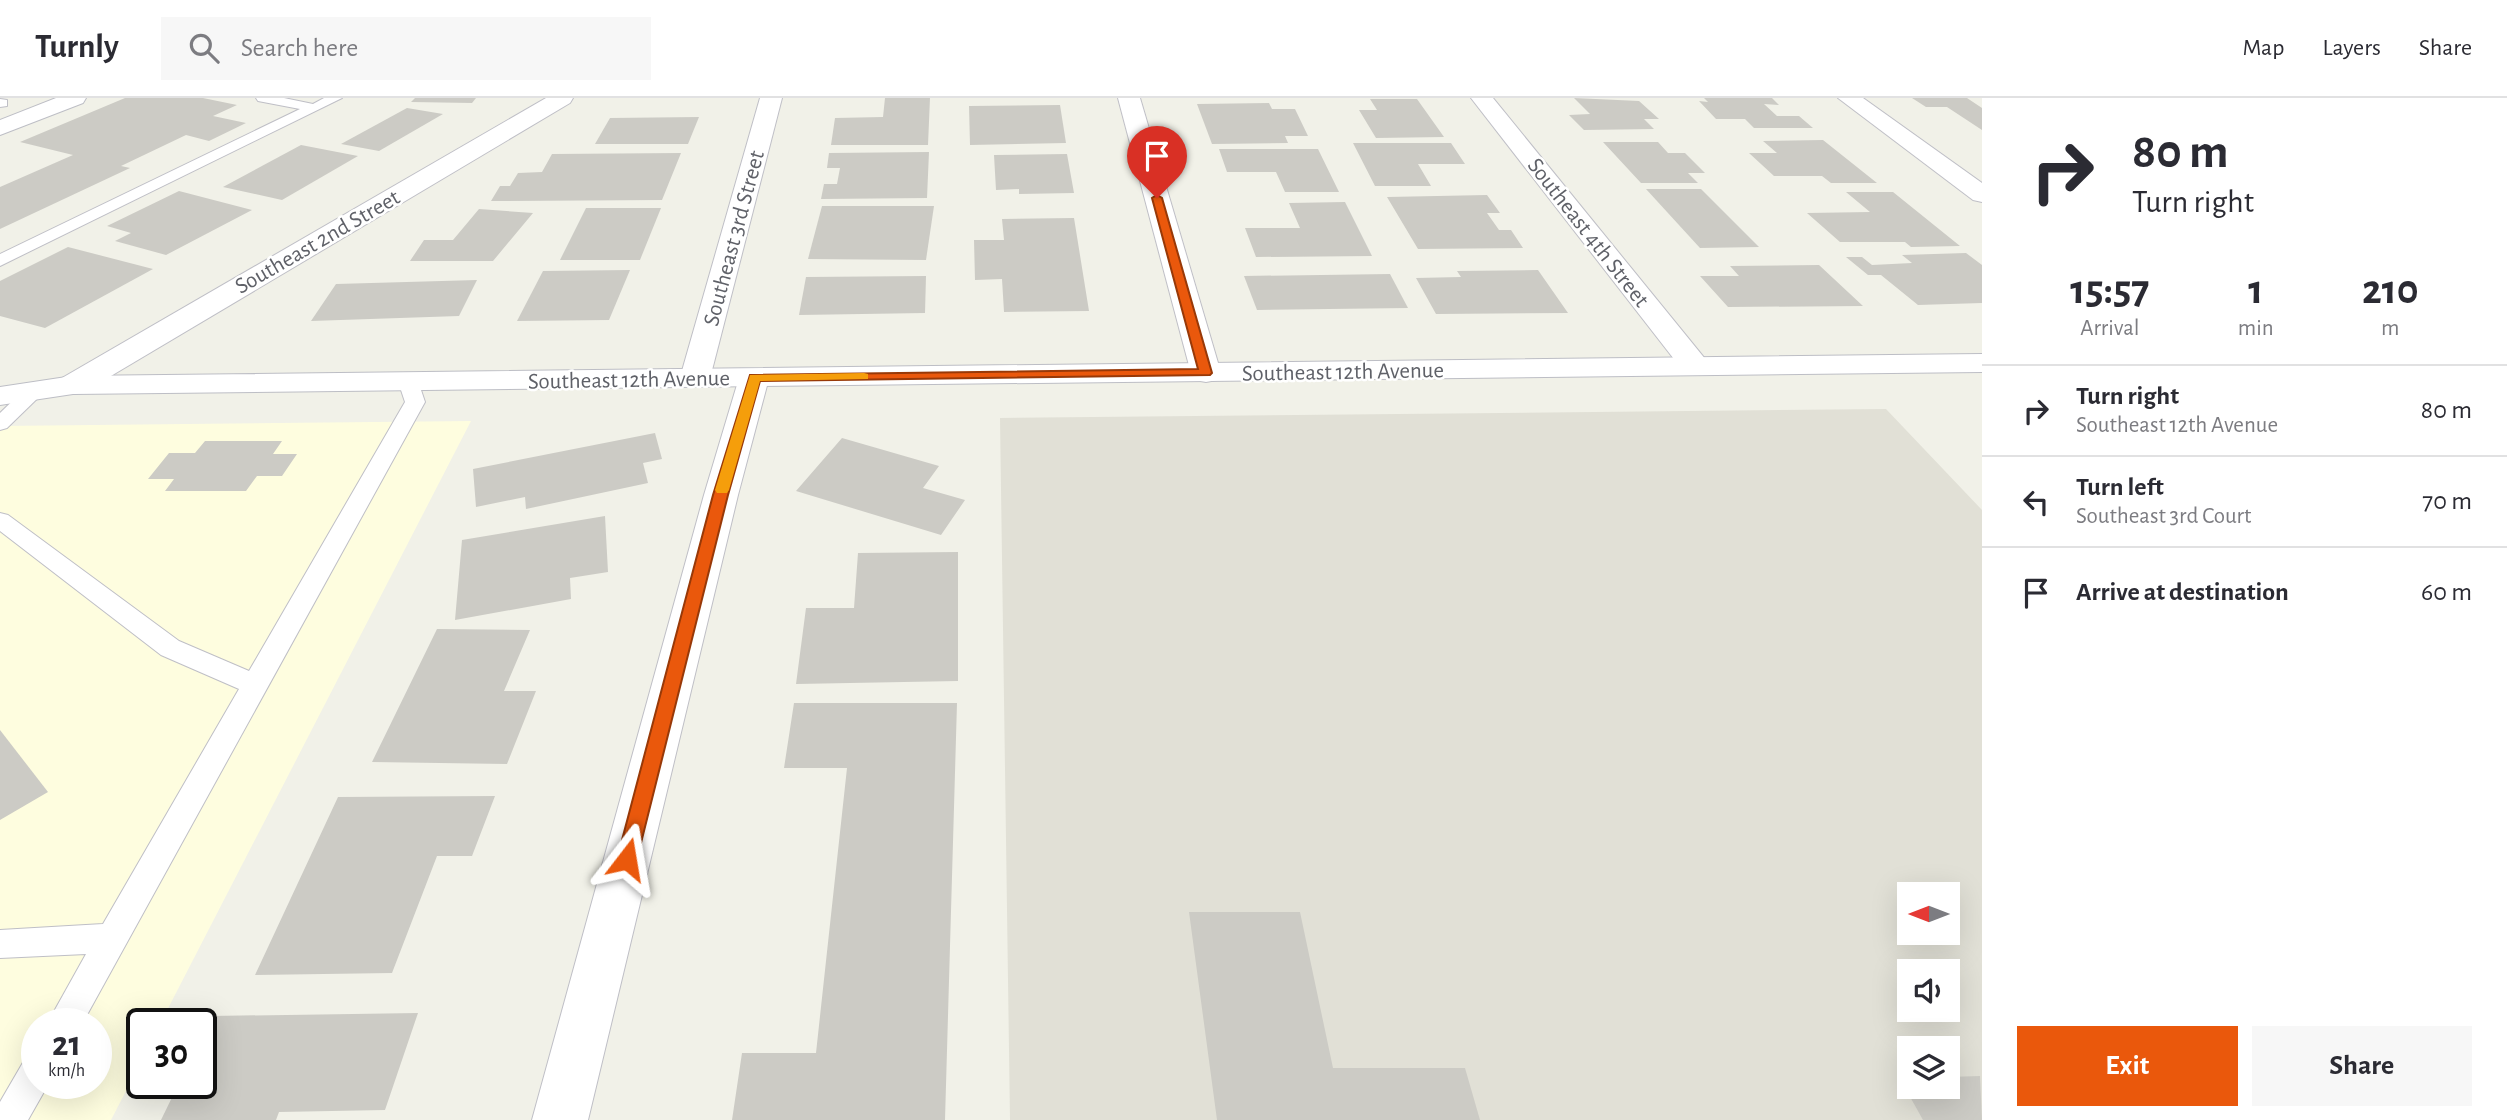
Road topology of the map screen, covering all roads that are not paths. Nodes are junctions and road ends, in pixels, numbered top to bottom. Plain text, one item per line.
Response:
1 (75, 98) edge
2 (263, 98) edge
3 (335, 98) edge
4 (562, 98) edge
5 (771, 98) edge
6 (1129, 98) edge
7 (1482, 98) edge
8 (1849, 98) edge
9 (314, 108) junction
10 (0, 128) edge
11 (1982, 195) edge
12 (0, 261) edge
13 (1982, 363) edge
14 (1695, 366) junction
15 (0, 369) edge
16 (1206, 373) junction
17 (695, 378) junction
18 (754, 378) junction
19 (408, 381) junction
20 (73, 385) junction
21 (36, 389) junction
22 (0, 396) edge
23 (0, 424) edge
24 (0, 520) edge
25 (256, 685) junction
26 (113, 938) junction
27 (0, 944) edge
28 (73, 1008) edge
29 (21, 1099) edge
30 (9, 1120) edge
31 (560, 1120) edge

1 - 10 street
2 - 9 lane
3 - 9 lane
4 - 20 street, Southeast 2nd Street
5 - 17 street, Southeast 3rd Street
6 - 16 street
7 - 14 street, Southeast 4th Street
8 - 11 street
9 - 12 lane
13 - 14 street, Southeast 12th Avenue
14 - 16 street, Southeast 12th Avenue
15 - 20 street, Southeast 12th Avenue
16 - 18 street, Southeast 12th Avenue
17 - 18 street, Southeast 12th Avenue
17 - 19 street, Southeast 12th Avenue
18 - 31 street
19 - 20 street, Southeast 12th Avenue
19 - 25 lane
20 - 21 street, Southeast 12th Avenue
21 - 22 street, Southeast 12th Avenue
21 - 23 lane
24 - 25 lane
25 - 26 lane
26 - 27 lane
26 - 28 lane
29 - 30 lane

